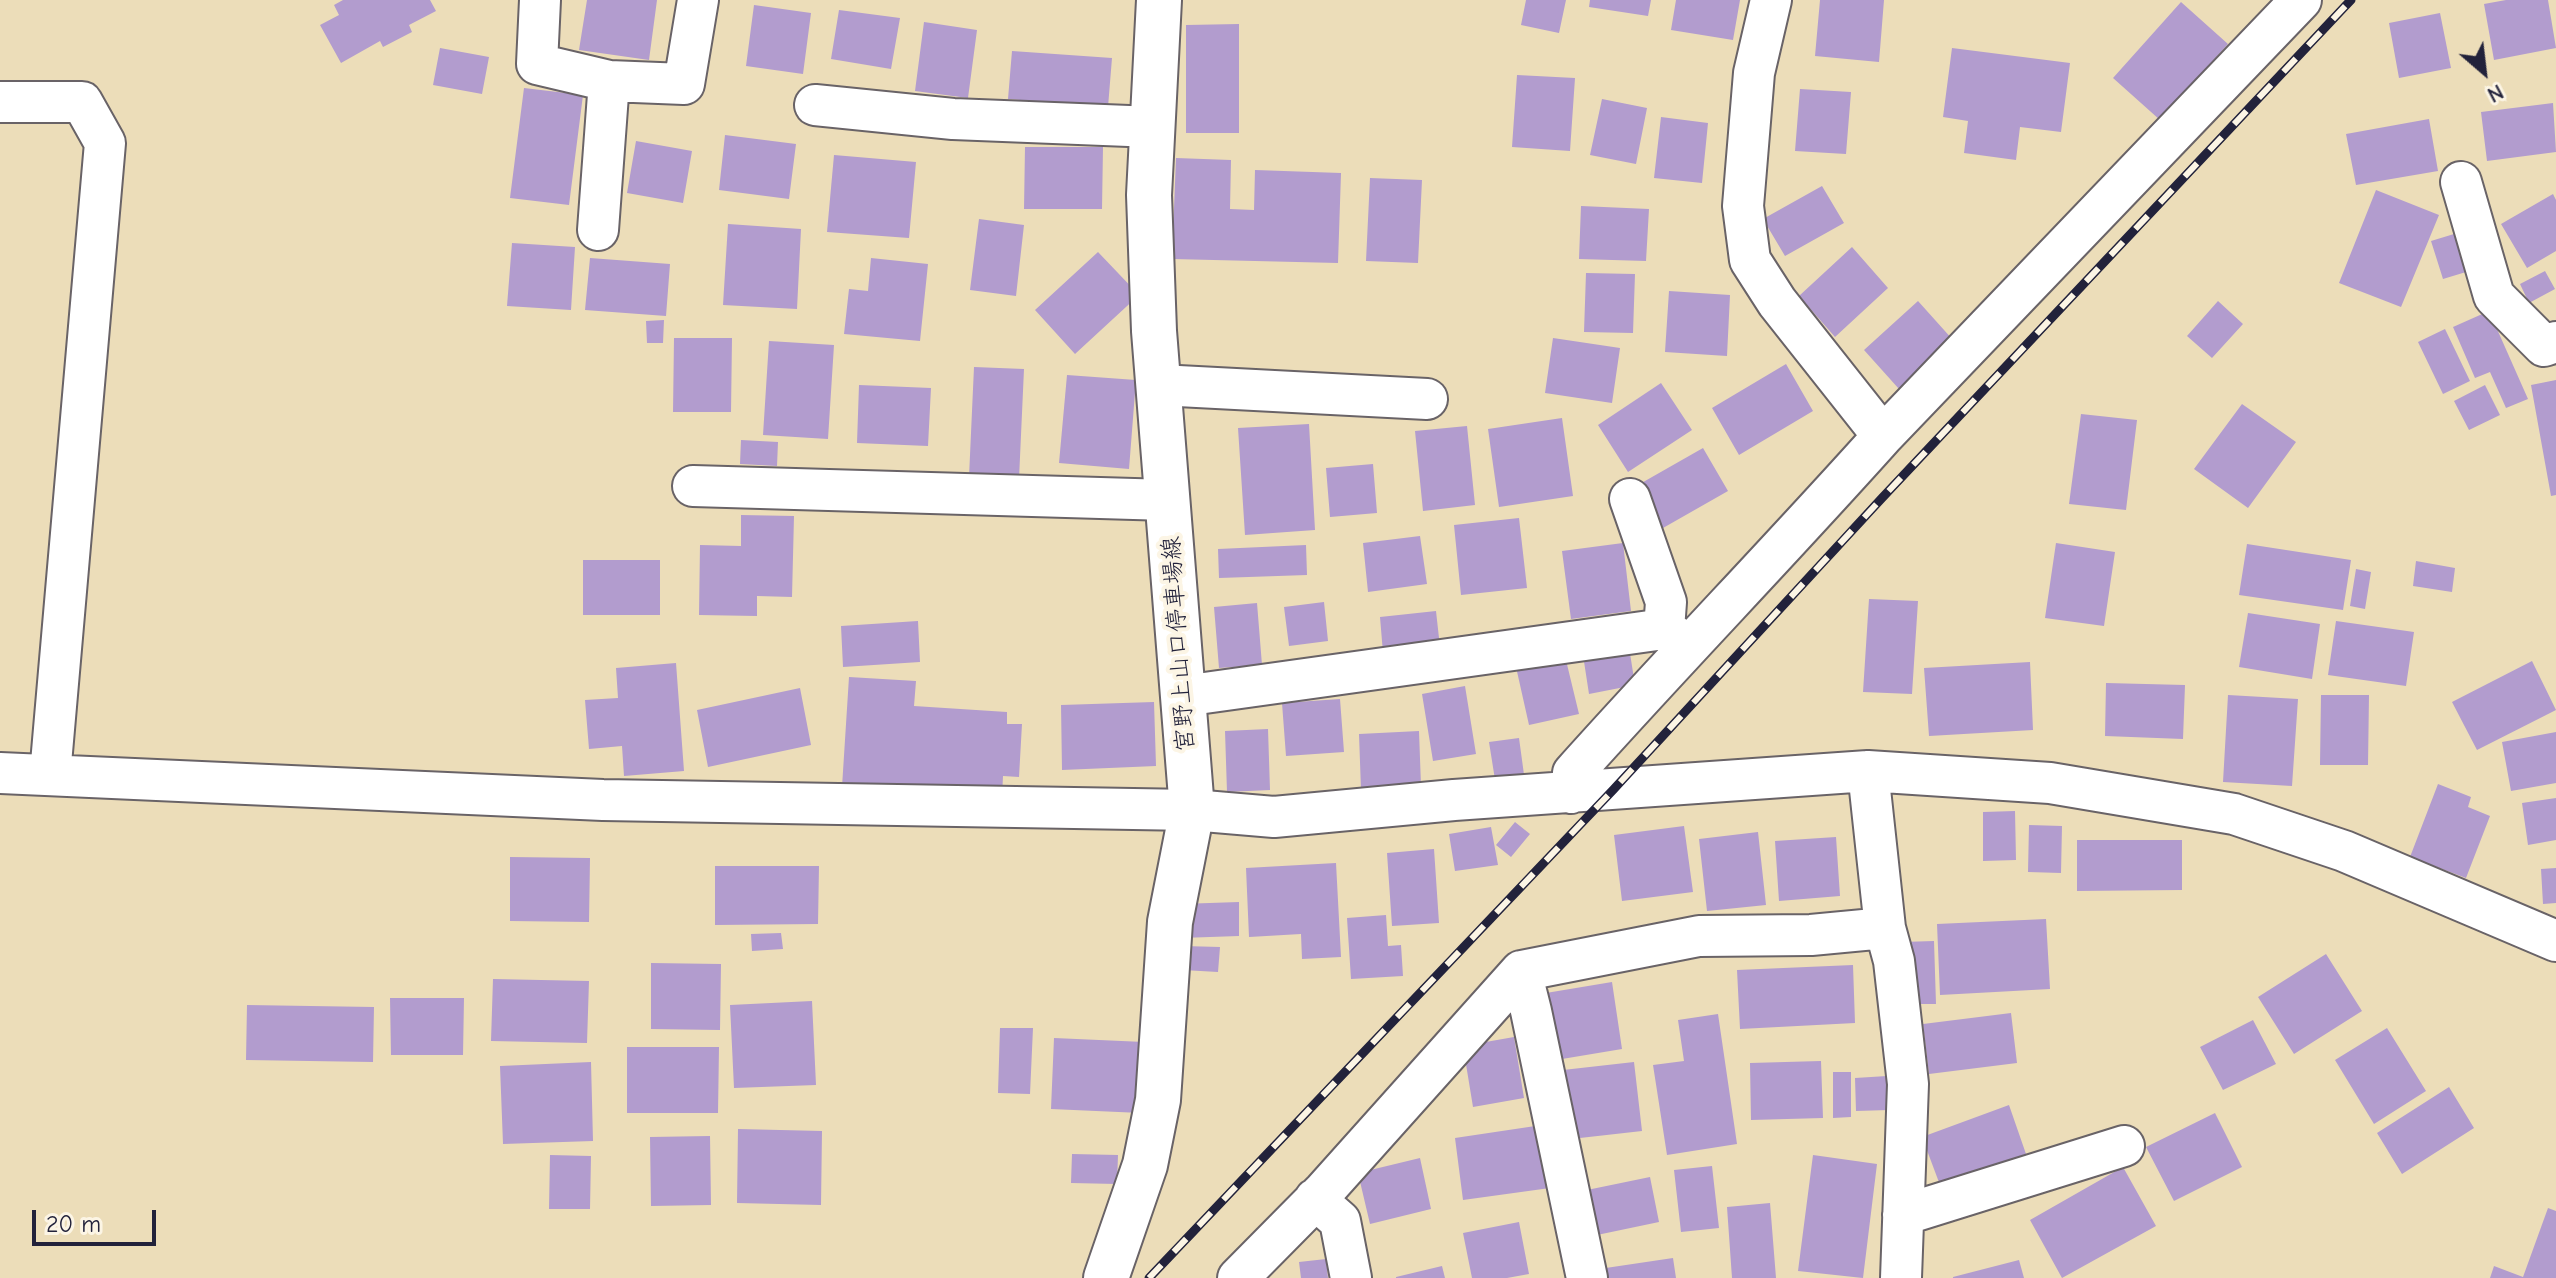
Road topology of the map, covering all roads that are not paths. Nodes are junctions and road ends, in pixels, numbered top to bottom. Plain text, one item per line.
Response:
1 (540, 0) edge
2 (698, 0) edge
3 (1159, 0) edge
4 (1771, 0) edge
5 (2301, 0) edge
6 (609, 81) junction
7 (0, 102) edge
8 (815, 105) dead end
9 (1154, 127) junction
10 (2461, 182) dead end
11 (598, 230) dead end
12 (2556, 342) edge
13 (1159, 385) junction
14 (1427, 399) dead end
15 (1883, 436) junction
16 (693, 486) dead end
17 (1630, 499) dead end
18 (1168, 500) junction
19 (1676, 637) junction
20 (1183, 696) junction
21 (1868, 771) junction
22 (0, 773) edge
23 (50, 775) junction
24 (1571, 793) junction
25 (1192, 810) junction
26 (1885, 928) junction
27 (2556, 941) edge
28 (1521, 971) junction
29 (2124, 1146) dead end
30 (1315, 1199) junction
31 (1903, 1215) junction
32 (1106, 1278) edge
33 (1238, 1278) edge
34 (1351, 1278) edge
35 (1587, 1278) edge
36 (1901, 1278) edge

1 - 6 street
2 - 6 street
3 - 9 main road, 宮野上山口停車場線
4 - 15 street
5 - 15 street
6 - 11 street
7 - 23 street
8 - 9 street
9 - 13 main road, 宮野上山口停車場線
10 - 12 street
13 - 14 street
13 - 18 main road, 宮野上山口停車場線
15 - 19 street
16 - 18 street
17 - 19 street
18 - 20 main road, 宮野上山口停車場線
19 - 20 street
19 - 24 street
20 - 25 main road, 宮野上山口停車場線
21 - 24 street
21 - 26 street
21 - 27 street
22 - 23 street
23 - 25 street
24 - 25 street
25 - 32 main road, 宮野上山口停車場線
26 - 28 street
26 - 31 street
28 - 30 street
28 - 35 street
29 - 31 street
30 - 33 street
30 - 34 street
31 - 36 street

